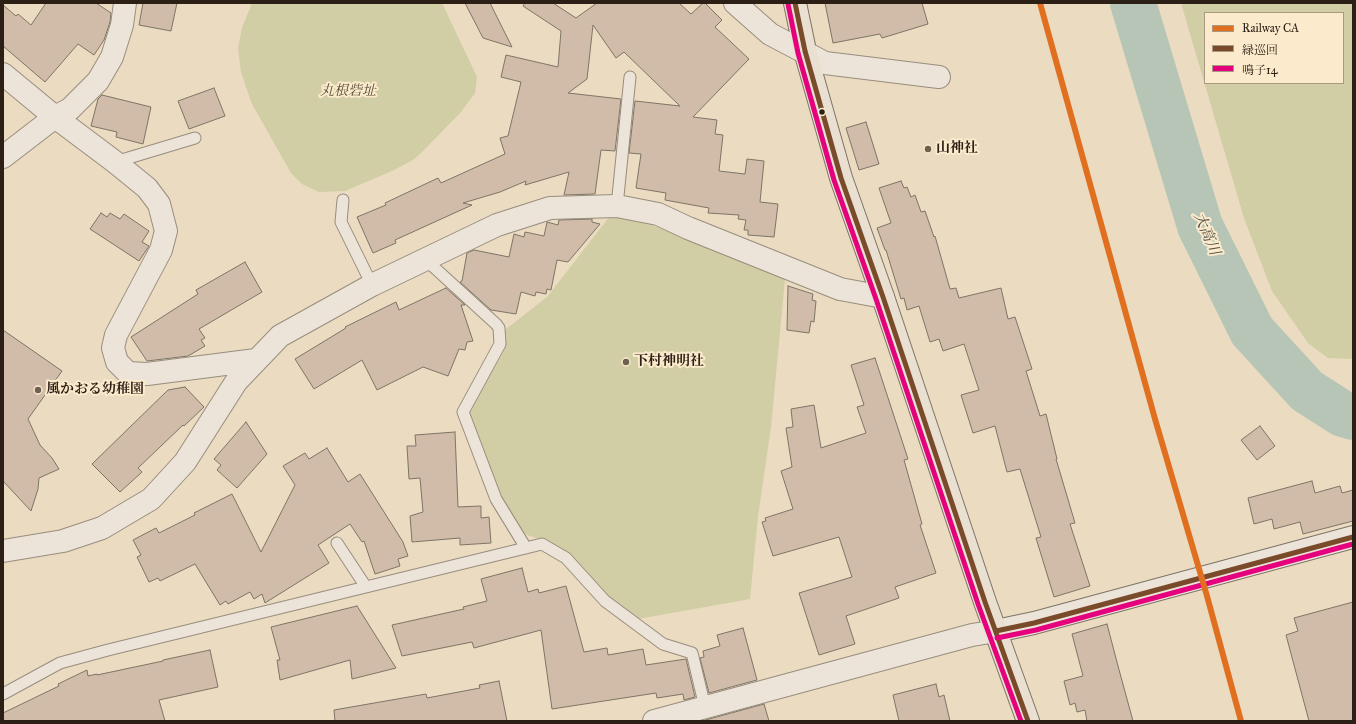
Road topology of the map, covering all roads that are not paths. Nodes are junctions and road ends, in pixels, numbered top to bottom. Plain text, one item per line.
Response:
1 (125, 3) edge
2 (735, 3) edge
3 (795, 3) edge
4 (805, 51) junction
5 (3, 74) edge
6 (630, 76) dead end
7 (939, 77) dead end
8 (55, 117) junction
9 (195, 138) dead end
10 (3, 157) edge
11 (115, 162) junction
12 (343, 200) dead end
13 (616, 206) junction
14 (426, 260) junction
15 (372, 285) junction
16 (883, 297) junction
17 (256, 360) junction
18 (1353, 537) edge
19 (337, 543) dead end
20 (526, 548) junction
21 (3, 550) edge
22 (366, 587) junction
23 (996, 631) junction
24 (3, 694) edge
25 (705, 707) junction
26 (654, 721) edge
27 (1028, 721) edge

1 - 8 street
2 - 4 street
3 - 4 main road
4 - 7 street
4 - 16 main road
5 - 8 street
6 - 13 lane
8 - 10 street
8 - 11 street
9 - 11 lane
11 - 17 street
12 - 15 lane
13 - 14 street
13 - 16 street
14 - 15 street
14 - 20 lane
15 - 17 street
16 - 23 main road
17 - 21 street
18 - 23 street
19 - 22 lane
20 - 22 lane
20 - 25 lane
22 - 24 lane
23 - 25 street
23 - 27 main road
25 - 26 street

